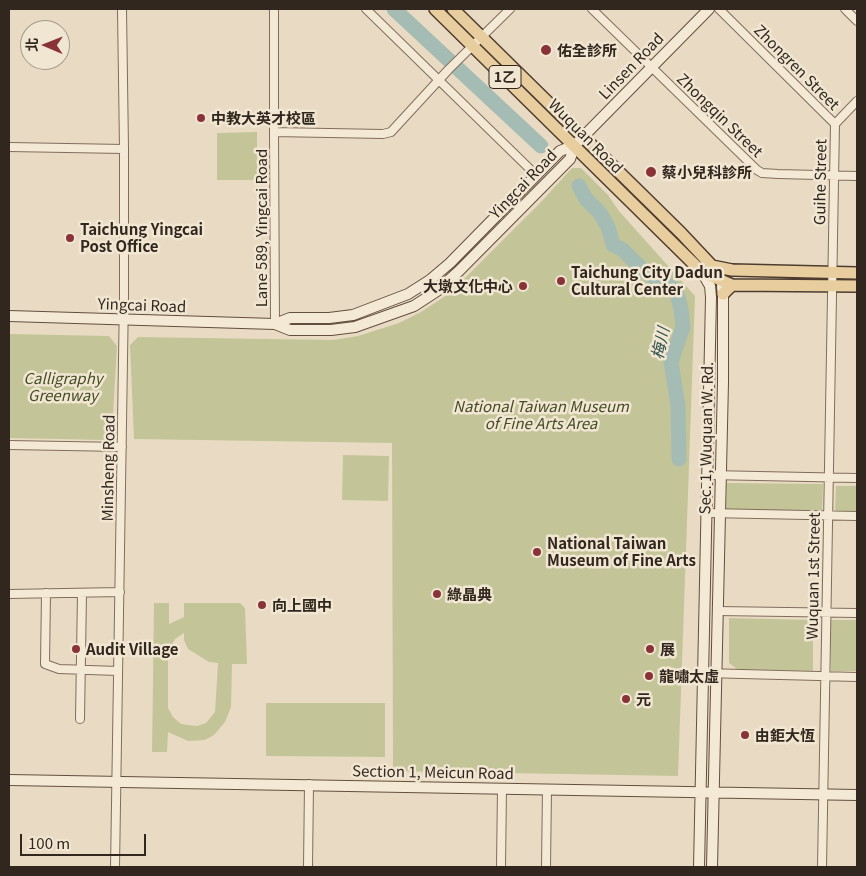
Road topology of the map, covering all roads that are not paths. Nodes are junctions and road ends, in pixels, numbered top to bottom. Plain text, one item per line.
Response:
1 (122, 9) edge
2 (274, 9) edge
3 (366, 9) edge
4 (435, 9) edge
5 (454, 9) edge
6 (510, 9) edge
7 (592, 9) edge
8 (709, 9) edge
9 (719, 9) edge
10 (845, 9) edge
11 (857, 21) edge
12 (482, 37) junction
13 (473, 46) junction
14 (651, 67) junction
15 (439, 80) junction
16 (857, 101) edge
17 (835, 124) junction
18 (274, 132) junction
19 (583, 136) junction
20 (574, 145) junction
21 (9, 147) edge
22 (124, 149) junction
23 (834, 175) junction
24 (536, 176) junction
25 (857, 176) edge
26 (707, 269) junction
27 (732, 270) junction
28 (832, 272) junction
29 (857, 273) edge
30 (720, 279) junction
31 (732, 286) junction
32 (832, 286) junction
33 (857, 286) edge
34 (711, 291) junction
35 (723, 294) junction
36 (9, 316) edge
37 (124, 319) junction
38 (275, 324) junction
39 (9, 445) edge
40 (122, 447) junction
41 (709, 475) junction
42 (720, 475) junction
43 (828, 478) junction
44 (857, 478) edge
45 (708, 513) junction
46 (719, 513) junction
47 (828, 515) junction
48 (857, 516) edge
49 (120, 592) junction
50 (46, 593) junction
51 (82, 593) junction
52 (9, 594) edge
53 (717, 611) junction
54 (826, 613) junction
55 (857, 613) edge
56 (81, 670) junction
57 (118, 671) junction
58 (704, 673) junction
59 (716, 674) junction
60 (825, 676) junction
61 (857, 677) edge
62 (80, 720) dead end
63 (9, 780) edge
64 (116, 782) junction
65 (309, 784) junction
66 (502, 788) junction
67 (547, 789) junction
68 (701, 792) junction
69 (714, 792) junction
70 (823, 794) junction
71 (857, 795) edge
72 (116, 867) edge
73 (308, 867) edge
74 (501, 867) edge
75 (546, 867) edge
76 (699, 867) edge
77 (712, 867) edge
78 (822, 867) edge

1 - 22 street, Minsheng Road
2 - 18 street, Lane 589, Yingcai Road
3 - 15 street
4 - 13 main road, Wuquan Road / 1乙
5 - 12 main road, Wuquan Road / 1乙
6 - 12 street
7 - 14 street, Zhongqin Street
8 - 14 main road, Linsen Road
9 - 17 street, Zhongren Street
10 - 11 street
12 - 13 street
12 - 19 main road, Wuquan Road / 1乙
13 - 15 street
13 - 20 main road, Wuquan Road / 1乙
14 - 19 main road, Linsen Road
14 - 23 street, Zhongqin Street
15 - 18 street
15 - 24 street
16 - 17 street, Guihe Street
17 - 23 street, Guihe Street
18 - 38 street, Lane 589, Yingcai Road
19 - 20 main road, Linsen Road
19 - 26 main road, Wuquan Road / 1乙
20 - 24 main road, Yingcai Road
20 - 26 main road, Wuquan Road / 1乙
20 - 38 main road, Yingcai Road
21 - 22 street
22 - 37 street, Minsheng Road
23 - 25 street, Zhongqin Street
23 - 28 street, Guihe Street
24 - 38 main road, Yingcai Road
26 - 27 main road
26 - 30 main road, Wuquan Road / 1乙
26 - 34 main road, Sec. 1, Wuquan W. Rd.
27 - 28 main road
27 - 30 main road
28 - 29 main road
28 - 32 street, Guihe Street
30 - 31 main road, Wuquan Road / 1乙
30 - 34 main road
30 - 35 main road, Sec. 1, Wuquan W. Rd.
31 - 32 main road
31 - 35 main road
32 - 33 main road
32 - 43 street, Wuquan 1st Street
34 - 41 main road, Sec. 1, Wuquan W. Rd.
35 - 42 main road, Sec. 1, Wuquan W. Rd.
36 - 37 main road, Yingcai Road
37 - 38 main road, Yingcai Road
37 - 40 street, Minsheng Road
39 - 40 street
40 - 49 street, Minsheng Road
41 - 42 street
41 - 45 main road, Sec. 1, Wuquan W. Rd.
42 - 43 street
42 - 46 main road, Sec. 1, Wuquan W. Rd.
43 - 44 street
43 - 47 street, Wuquan 1st Street
45 - 46 street
45 - 58 main road, Sec. 1, Wuquan W. Rd.
46 - 47 street
46 - 53 main road, Sec. 1, Wuquan W. Rd.
47 - 48 street
47 - 54 street, Wuquan 1st Street
49 - 51 street
49 - 57 street, Minsheng Road
50 - 51 street
50 - 52 street
50 - 56 street
51 - 56 street
53 - 54 street
53 - 59 main road, Sec. 1, Wuquan W. Rd.
54 - 55 street
54 - 60 street, Wuquan 1st Street
56 - 57 street
56 - 62 street
57 - 64 street, Minsheng Road
58 - 59 street
58 - 68 main road, Sec. 1, Wuquan W. Rd.
59 - 60 street
59 - 69 main road, Sec. 1, Wuquan W. Rd.
60 - 61 street
60 - 70 street, Wuquan 1st Street
63 - 64 main road, Section 1, Meicun Road
64 - 65 main road, Section 1, Meicun Road
64 - 72 street, Minsheng Road
65 - 66 main road, Section 1, Meicun Road
65 - 73 street
66 - 67 main road, Section 1, Meicun Road
66 - 74 street
67 - 68 main road, Section 1, Meicun Road
67 - 75 street
68 - 69 main road, Section 1, Meicun Road
68 - 76 main road, Sec. 1, Wuquan W. Rd.
69 - 70 main road, Section 1, Meicun Road
69 - 77 main road, Sec. 1, Wuquan W. Rd.
70 - 71 main road, Section 1, Meicun Road
70 - 78 street, Wuquan 1st Street

